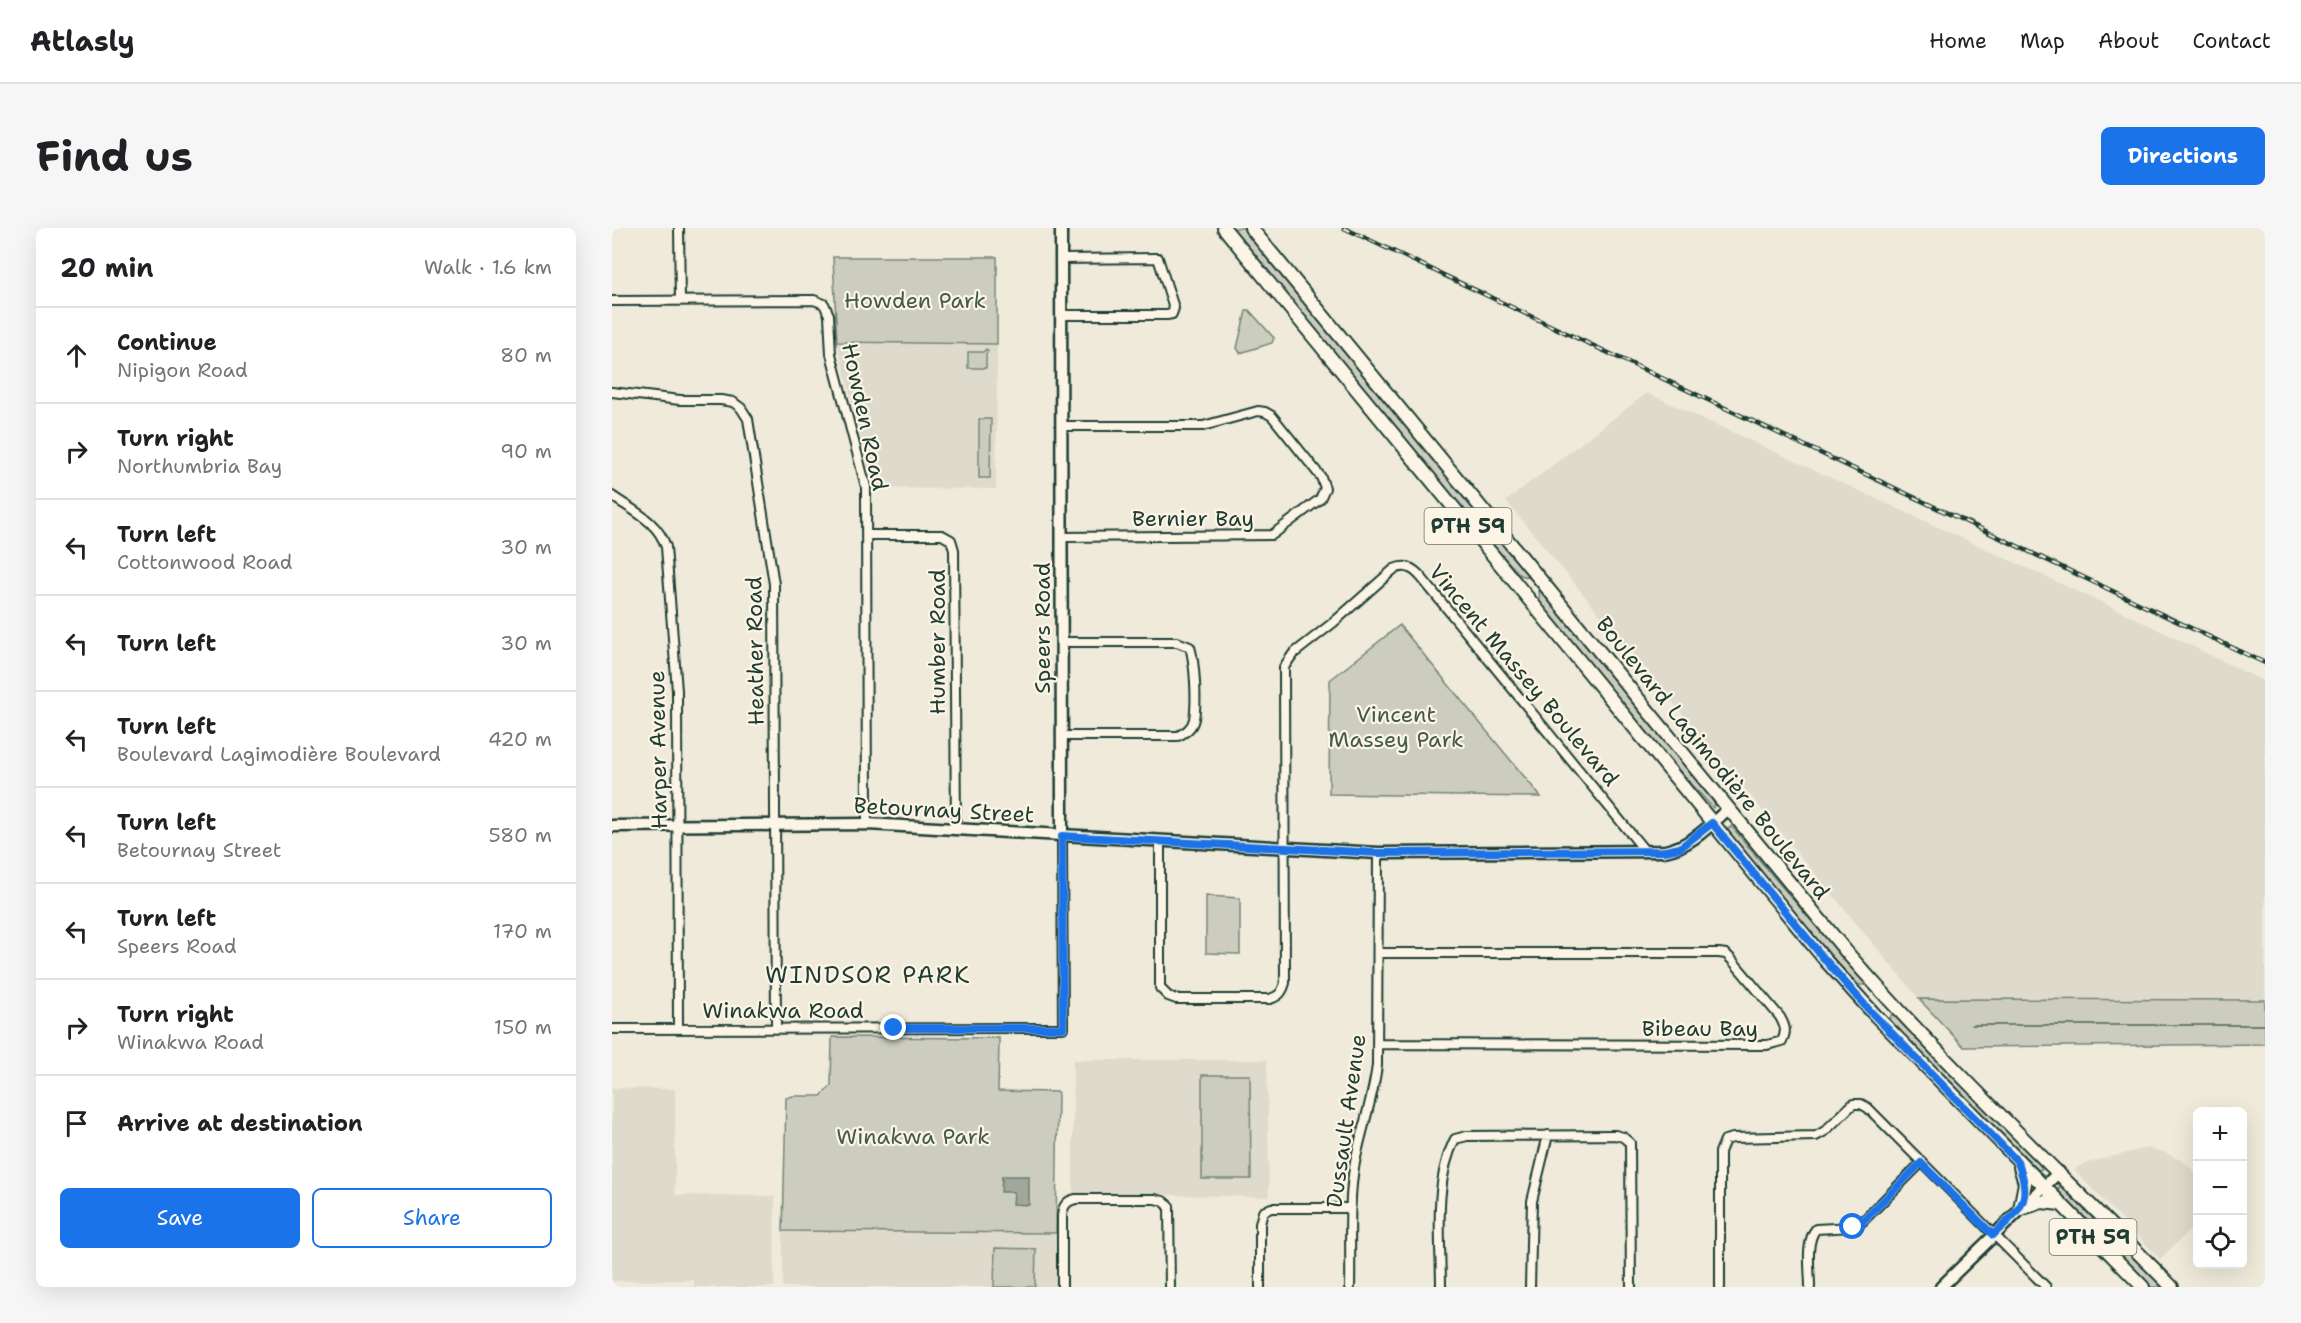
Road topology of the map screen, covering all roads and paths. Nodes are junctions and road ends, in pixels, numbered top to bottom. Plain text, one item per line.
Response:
1 (679, 228) edge
2 (1061, 228) edge
3 (1215, 228) edge
4 (1224, 228) edge
5 (1251, 228) edge
6 (1239, 246) junction
7 (1061, 259) junction
8 (612, 301) edge
9 (680, 301) junction
10 (1061, 315) junction
11 (612, 392) edge
12 (1061, 426) junction
13 (612, 496) edge
14 (867, 535) junction
15 (1062, 537) junction
16 (1541, 582) junction
17 (1525, 595) junction
18 (1062, 642) junction
19 (1062, 736) junction
20 (1728, 809) junction
21 (1712, 823) junction
22 (867, 824) junction
23 (775, 825) junction
24 (612, 826) edge
25 (678, 826) junction
26 (956, 830) junction
27 (1062, 836) junction
28 (1160, 841) junction
29 (1285, 848) junction
30 (1645, 851) junction
31 (1378, 853) junction
32 (1379, 953) junction
33 (678, 1028) junction
34 (776, 1028) junction
35 (1063, 1028) joint
36 (612, 1029) edge
37 (1378, 1044) junction
38 (1548, 1135) junction
39 (2017, 1161) junction
40 (1921, 1163) junction
41 (2059, 1172) junction
42 (2043, 1186) junction
43 (2061, 1204) junction
44 (1350, 1208) junction
45 (2020, 1209) junction
46 (1993, 1235) junction
47 (1062, 1287) edge
48 (1170, 1287) edge
49 (1260, 1287) edge
50 (1350, 1287) edge
51 (1441, 1287) edge
52 (1530, 1287) edge
53 (1631, 1287) edge
54 (1720, 1287) edge
55 (1810, 1287) edge
56 (1941, 1287) edge
57 (2046, 1287) edge
58 (2143, 1287) edge
59 (2172, 1287) edge

1 - 9 street
2 - 7 street, Speers Road
3 - 6 main road
4 - 6 main road, Boulevard Lagimodière Boulevard / PTH 59
5 - 16 main road, Boulevard Lagimodière Boulevard / PTH 59
6 - 17 main road, Boulevard Lagimodière Boulevard / PTH 59
7 - 10 street, Speers Road
7 - 10 street
8 - 9 street, Howden Road
9 - 14 street, Howden Road
10 - 12 street, Speers Road
11 - 23 street, Heather Road
12 - 15 street, Speers Road
12 - 15 street, Bernier Bay
13 - 25 street, Harper Avenue
14 - 22 street, Howden Road
14 - 26 street, Humber Road
15 - 18 street, Speers Road
16 - 17 main road
16 - 20 main road, Boulevard Lagimodière Boulevard / PTH 59
17 - 21 main road, Boulevard Lagimodière Boulevard / PTH 59
18 - 19 street, Speers Road
18 - 19 street
19 - 27 street, Speers Road
20 - 21 street, Betournay Street
20 - 41 main road, Boulevard Lagimodière Boulevard / PTH 59
21 - 30 street, Betournay Street
21 - 39 main road, Boulevard Lagimodière Boulevard / PTH 59
22 - 23 street, Betournay Street
22 - 26 street, Betournay Street
23 - 25 street, Betournay Street
23 - 34 street, Heather Road
24 - 25 street, Betournay Street
25 - 33 street, Harper Avenue
26 - 27 street, Betournay Street
27 - 28 street, Betournay Street
27 - 35 street, Speers Road
28 - 29 street, Betournay Street
28 - 29 street
29 - 30 street, Vincent Massey Boulevard
29 - 31 street, Betournay Street
30 - 31 street, Betournay Street
31 - 32 street, Dussault Avenue
32 - 37 street, Dussault Avenue
32 - 37 street, Bibeau Bay
33 - 34 street, Winakwa Road
33 - 36 street, Winakwa Road
34 - 35 street, Winakwa Road
37 - 44 street, Dussault Avenue
38 - 51 street
38 - 52 street
38 - 53 street
39 - 42 main road, Boulevard Lagimodière Boulevard / PTH 59
39 - 45 main road
40 - 46 street
40 - 54 street
40 - 55 street
41 - 42 street
41 - 59 main road, Boulevard Lagimodière Boulevard / PTH 59
42 - 43 main road, Boulevard Lagimodière Boulevard / PTH 59
42 - 45 street
43 - 45 main road
43 - 58 main road, Boulevard Lagimodière Boulevard / PTH 59
44 - 49 street
44 - 50 street, Dussault Avenue
45 - 46 street
46 - 56 street
46 - 57 street
47 - 48 street

